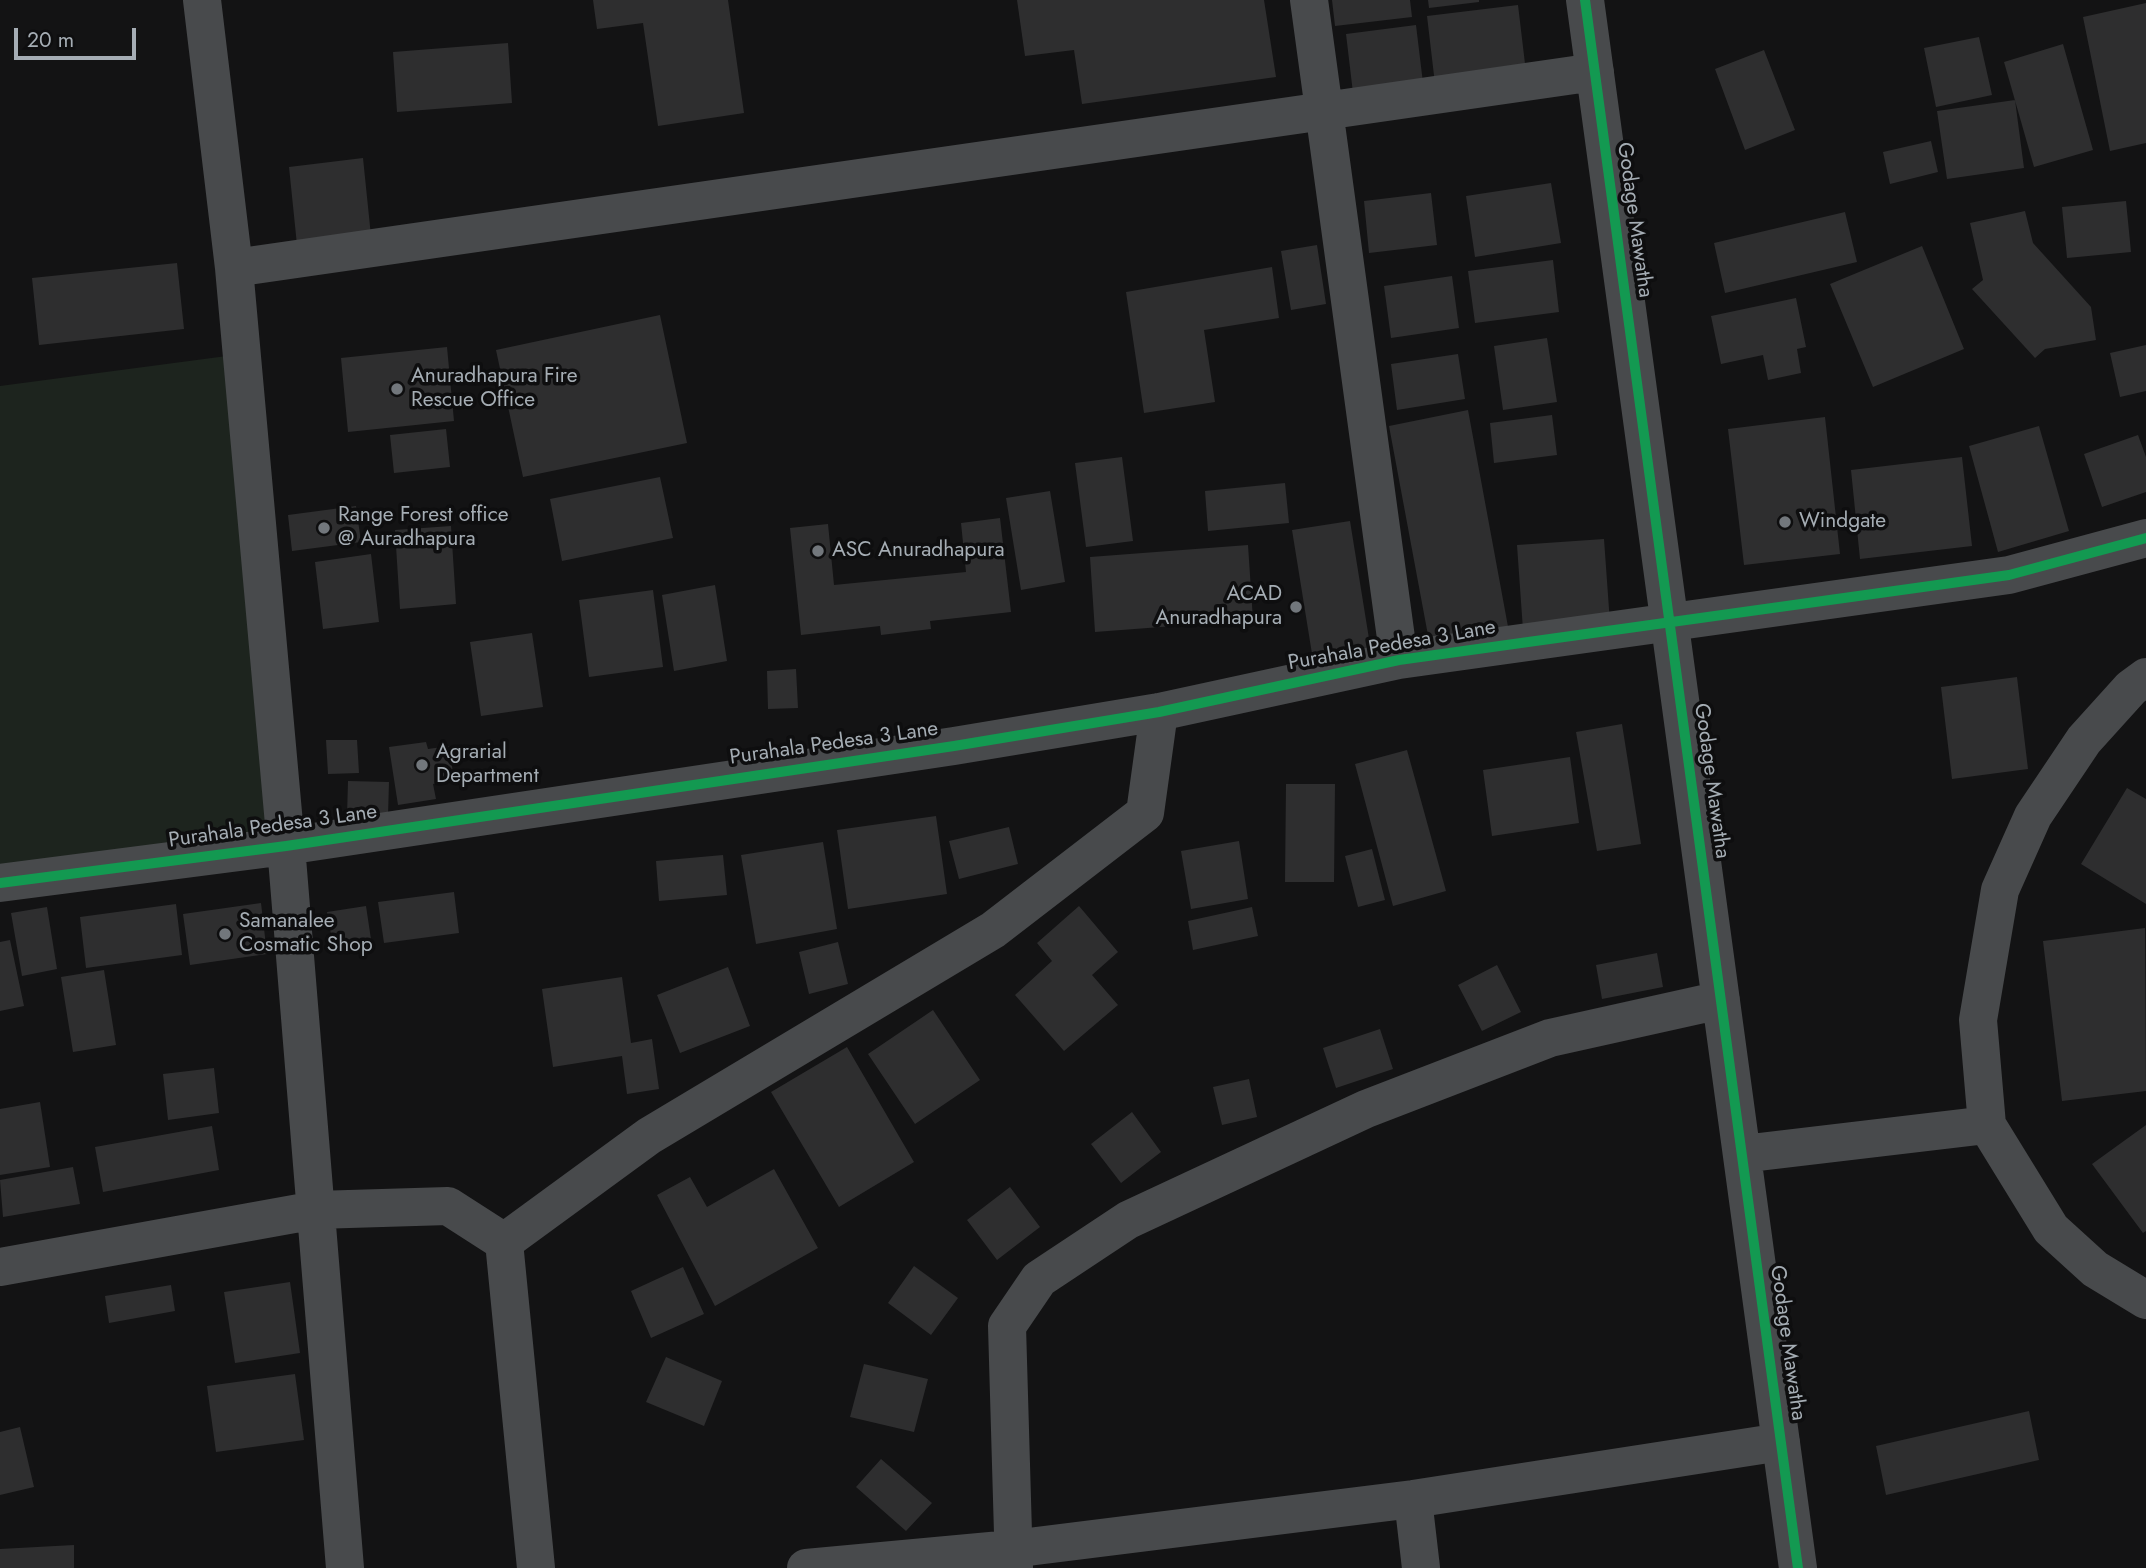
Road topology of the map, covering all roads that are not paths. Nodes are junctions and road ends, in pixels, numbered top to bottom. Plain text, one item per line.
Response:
1 (202, 0) edge
2 (1309, 0) edge
3 (1585, 0) edge
4 (1595, 72) junction
5 (1325, 112) junction
6 (234, 268) junction
7 (2146, 538) edge
8 (1670, 621) junction
9 (1399, 660) junction
10 (2146, 677) edge
11 (1158, 712) junction
12 (286, 846) junction
13 (0, 883) edge
14 (1721, 1000) junction
15 (1987, 1125) junction
16 (1742, 1154) junction
17 (316, 1210) junction
18 (504, 1242) junction
19 (0, 1267) edge
20 (2146, 1300) edge
21 (1781, 1443) junction
22 (1413, 1499) junction
23 (1013, 1558) edge
24 (345, 1568) edge
25 (536, 1568) edge
26 (806, 1568) edge
27 (1421, 1568) edge
28 (1798, 1568) edge

1 - 6 street
2 - 5 street
3 - 4 street, Godage Mawatha
4 - 5 street
4 - 8 street, Godage Mawatha
5 - 6 street
5 - 9 street
6 - 12 street
7 - 8 street, Purahala Pedesa 3 Lane
8 - 9 street, Purahala Pedesa 3 Lane
8 - 14 street, Godage Mawatha
9 - 11 street, Purahala Pedesa 3 Lane
10 - 15 street
11 - 12 street, Purahala Pedesa 3 Lane
11 - 18 street
12 - 13 street, Purahala Pedesa 3 Lane
12 - 17 street
14 - 16 street, Godage Mawatha
14 - 23 street
15 - 16 street
15 - 20 street
16 - 21 street, Godage Mawatha
17 - 18 street
17 - 19 street
17 - 24 street
18 - 25 street
21 - 22 street
21 - 28 street, Godage Mawatha
22 - 23 street
22 - 27 street
23 - 26 street

